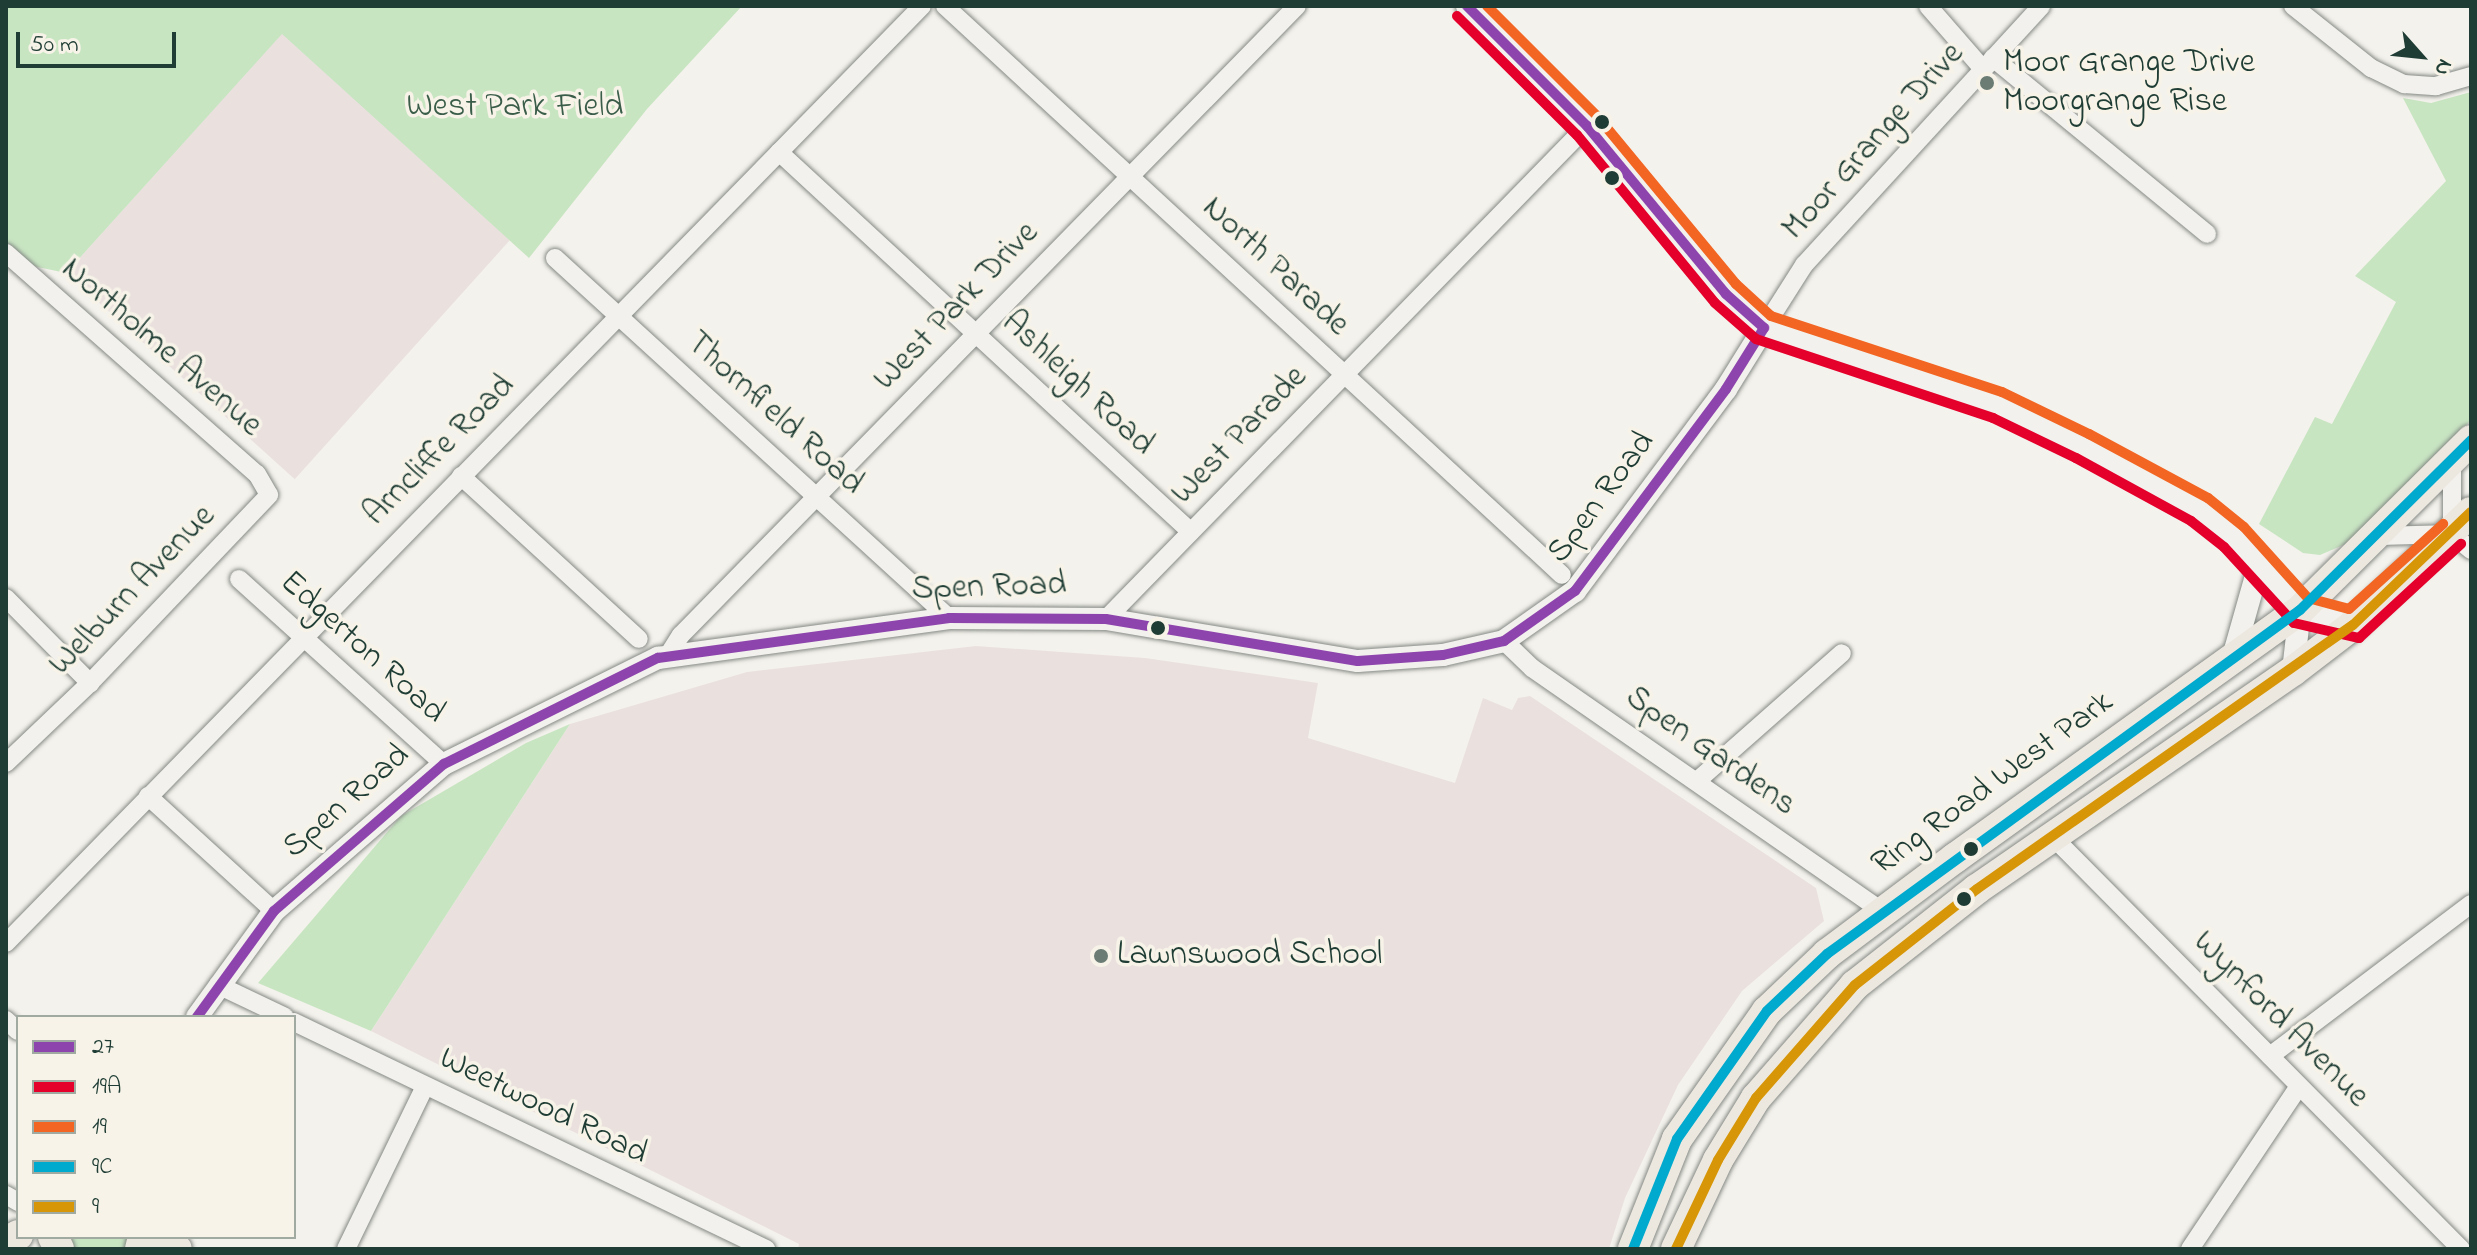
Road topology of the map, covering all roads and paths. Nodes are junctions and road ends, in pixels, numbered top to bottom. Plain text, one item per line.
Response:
1 (922, 6) edge
2 (945, 6) edge
3 (1297, 6) edge
4 (1467, 6) edge
5 (1928, 6) edge
6 (2041, 6) edge
7 (2293, 6) edge
8 (1988, 64) junction
9 (2471, 76) edge
10 (1587, 126) junction
11 (779, 152) junction
12 (1130, 176) junction
13 (2207, 234) dead end
14 (6, 253) edge
15 (555, 258) dead end
16 (618, 316) junction
17 (1764, 328) junction
18 (976, 334) junction
19 (1344, 375) junction
20 (2462, 450) edge
21 (461, 476) junction
22 (269, 495) joint
23 (816, 497) junction
24 (1191, 532) junction
25 (2465, 532) edge
26 (2379, 536) junction
27 (2259, 565) junction
28 (1562, 575) dead end
29 (239, 579) dead end
30 (6, 598) edge
31 (2300, 610) junction
32 (949, 618) junction
33 (1106, 619) junction
34 (2353, 625) junction
35 (301, 638) junction
36 (639, 639) dead end
37 (1504, 641) junction
38 (1842, 653) dead end
39 (667, 657) junction
40 (2233, 657) junction
41 (2293, 671) junction
42 (90, 683) junction
43 (6, 763) edge
44 (444, 764) junction
45 (1697, 781) junction
46 (148, 796) junction
47 (2053, 837) junction
48 (2471, 904) edge
49 (274, 911) junction
50 (1883, 912) junction
51 (6, 943) edge
52 (218, 985) junction
53 (198, 1015) edge
54 (281, 1015) edge
55 (296, 1023) edge
56 (2270, 1056) junction
57 (425, 1086) junction
58 (2299, 1086) junction
59 (346, 1249) edge
60 (766, 1249) edge
61 (1633, 1249) edge
62 (1676, 1249) edge
63 (2190, 1249) edge
64 (2461, 1249) edge

1 - 11 street, Arncliffe Road
2 - 12 street, North Parade
3 - 12 street, West Park Drive
4 - 10 street
5 - 8 street
6 - 8 street, Moor Grange Drive
7 - 9 street
8 - 13 street
8 - 17 street, Moor Grange Drive
10 - 17 street
10 - 19 street, West Parade
11 - 16 street, Arncliffe Road
11 - 18 street, Ashleigh Road
12 - 18 street, West Park Drive
12 - 19 street, North Parade
14 - 22 street, Northolme Avenue
15 - 16 street, Thornfield Road
16 - 21 street, Arncliffe Road
16 - 23 street, Thornfield Road
17 - 27 street
17 - 37 street, Spen Road
18 - 23 street, West Park Drive
18 - 24 street, Ashleigh Road
19 - 24 street, West Parade
19 - 28 street, North Parade
20 - 25 street
20 - 26 highway, Ring Road West Park
21 - 35 street, Arncliffe Road
21 - 36 street
22 - 42 street, Welburn Avenue
23 - 32 street, Thornfield Road
23 - 39 street, West Park Drive
24 - 33 street, West Parade
25 - 26 street
25 - 34 highway
26 - 31 highway, Ring Road West Park
27 - 31 street
27 - 40 street
29 - 35 street, Edgerton Road
30 - 42 street
31 - 34 street
31 - 40 highway, Ring Road West Park
31 - 41 street
32 - 33 street, Spen Road
32 - 39 street, Spen Road
33 - 37 street, Spen Road
34 - 41 highway
35 - 44 street, Edgerton Road
35 - 46 street, Arncliffe Road
37 - 45 street, Spen Gardens
38 - 45 street
39 - 44 street, Spen Road
40 - 50 highway, Ring Road West Park
41 - 47 highway
42 - 43 street, Welburn Avenue
44 - 49 street, Spen Road
45 - 50 street, Spen Gardens
46 - 49 street
46 - 51 street, Arncliffe Road
47 - 56 street, Wynford Avenue
47 - 62 highway
48 - 56 street
49 - 52 street, Spen Road
50 - 61 highway, Ring Road West Park
52 - 53 street, Spen Road
52 - 54 street
55 - 57 street, Weetwood Road
56 - 58 street, Wynford Avenue
57 - 59 street
57 - 60 street, Weetwood Road
58 - 63 street
58 - 64 street, Wynford Avenue

